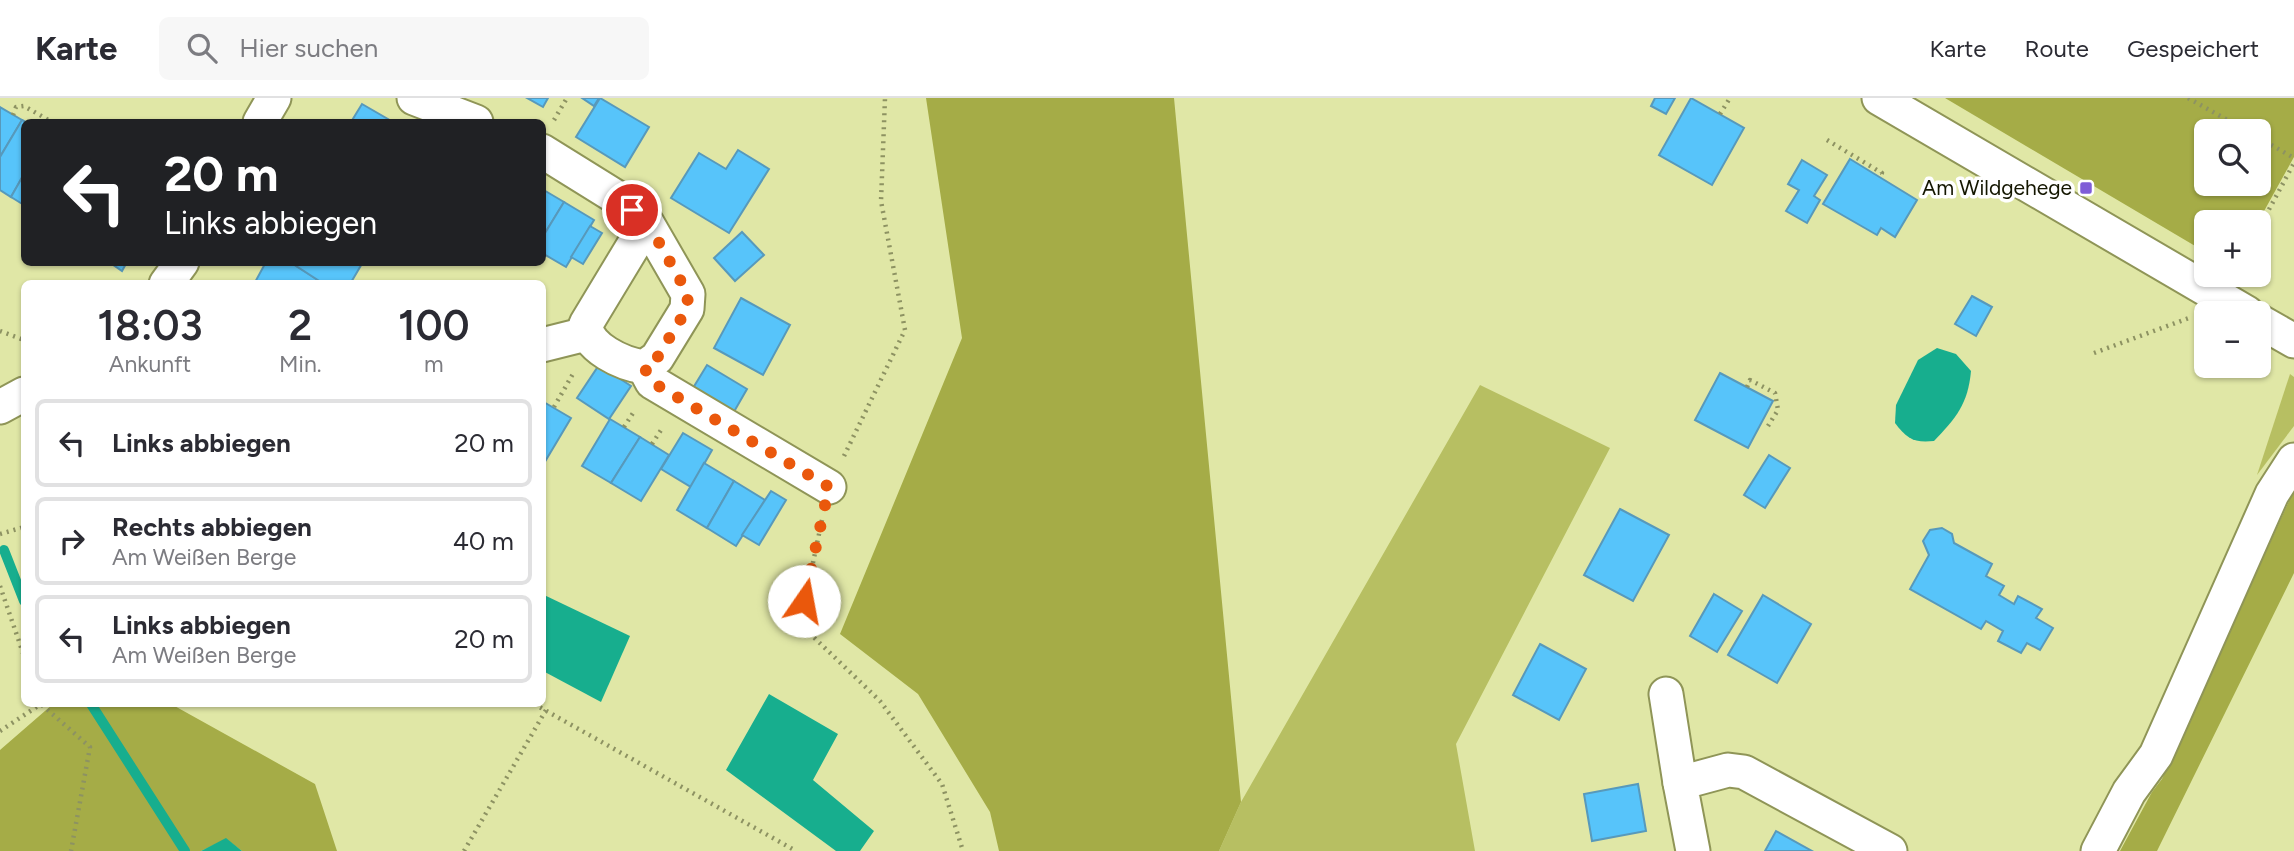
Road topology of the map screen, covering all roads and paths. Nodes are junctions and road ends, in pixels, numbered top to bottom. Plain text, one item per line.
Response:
1 (274, 98) edge
2 (414, 98) edge
3 (885, 98) edge
4 (1730, 98) edge
5 (1879, 98) edge
6 (2188, 98) edge
7 (1720, 114) dead end
8 (13, 115) dead end
9 (41, 116) junction
10 (40, 119) edge
11 (46, 119) edge
12 (262, 119) edge
13 (468, 119) edge
14 (2226, 119) edge
15 (1826, 140) dead end
16 (2271, 145) edge
17 (546, 153) edge
18 (2294, 158) edge
19 (2294, 163) edge
20 (1880, 177) dead end
21 (2269, 210) edge
22 (648, 223) junction
23 (2207, 290) junction
24 (2226, 301) edge
25 (2271, 328) edge
26 (0, 331) edge
27 (586, 334) junction
28 (21, 339) edge
29 (2294, 341) edge
30 (546, 344) edge
31 (2094, 353) dead end
32 (644, 367) junction
33 (1747, 387) dead end
34 (21, 396) edge
35 (0, 407) edge
36 (1768, 426) dead end
37 (2294, 460) edge
38 (829, 487) junction
39 (21, 528) edge
40 (0, 534) edge
41 (0, 586) edge
42 (21, 647) edge
43 (1666, 694) dead end
44 (37, 707) edge
45 (45, 707) edge
46 (540, 707) edge
47 (546, 710) junction
48 (0, 731) edge
49 (1679, 783) junction
50 (71, 851) edge
51 (464, 851) edge
52 (796, 851) edge
53 (963, 851) edge
54 (1693, 851) edge
55 (1889, 851) edge
56 (2098, 851) edge

1 - 12 street
2 - 13 street
3 - 38 path
4 - 7 path
5 - 23 street
6 - 14 path
8 - 9 path
9 - 10 path
9 - 11 path
15 - 20 path
16 - 18 path
17 - 22 street
19 - 21 path
22 - 27 street
22 - 32 street
23 - 24 street
23 - 31 path
25 - 29 street
26 - 28 path
27 - 30 street
27 - 32 street
32 - 38 street
33 - 36 path
34 - 35 street
37 - 56 street
38 - 53 path
39 - 40 path
41 - 42 path
43 - 49 street
44 - 48 path
45 - 50 path
46 - 47 path
47 - 51 path
47 - 52 path
49 - 54 street
49 - 55 street

